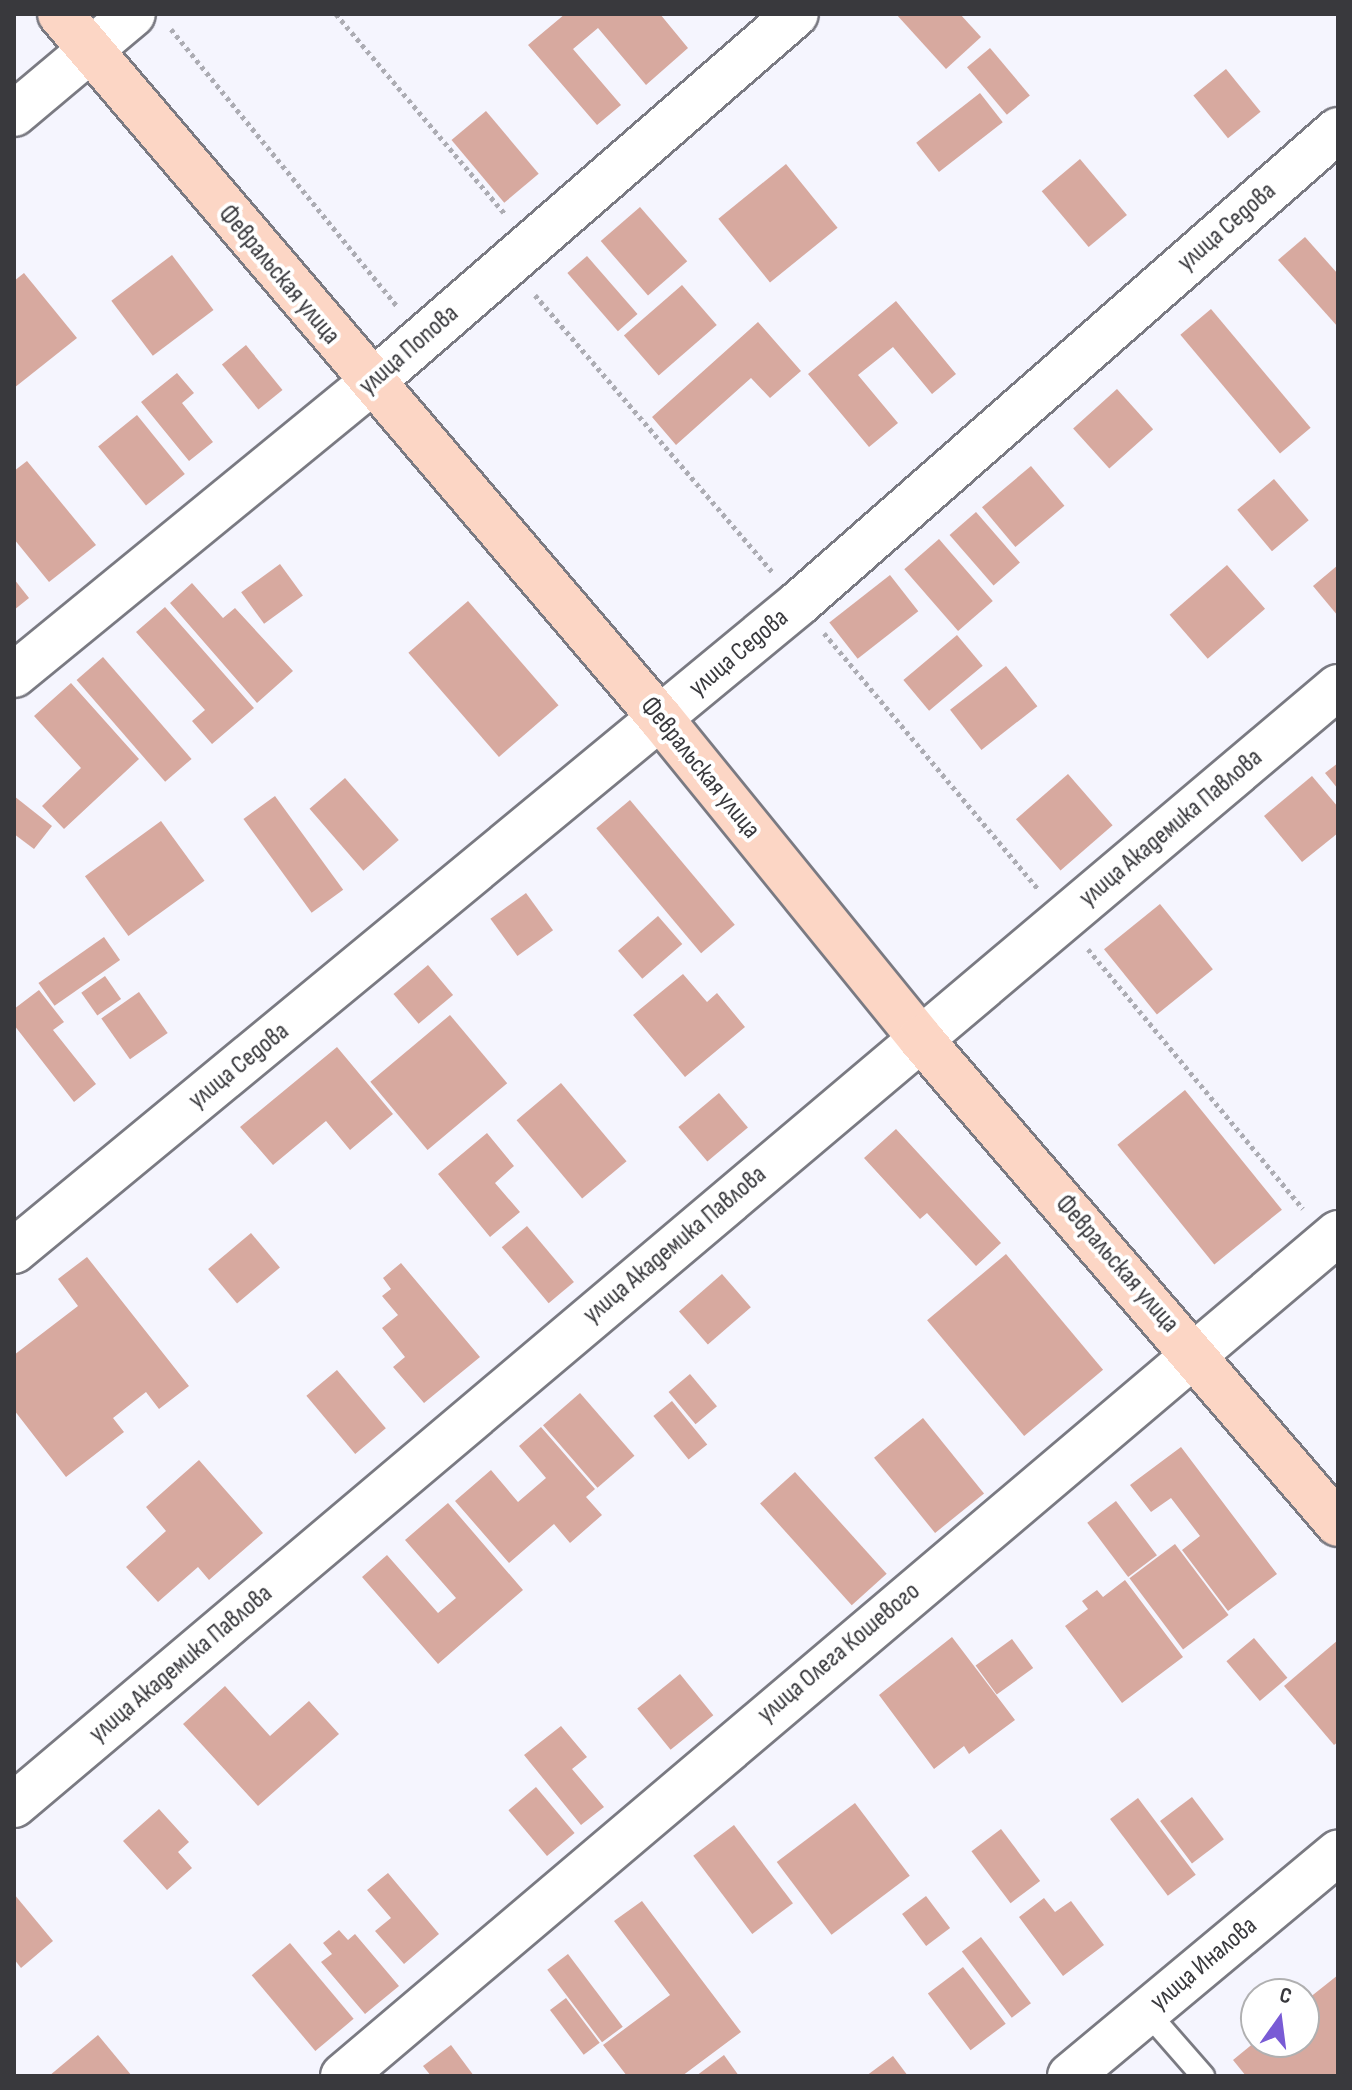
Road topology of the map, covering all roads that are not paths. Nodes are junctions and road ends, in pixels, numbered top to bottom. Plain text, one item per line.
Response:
1 (60, 14) edge
2 (796, 14) edge
3 (151, 20) edge
4 (89, 50) junction
5 (14, 114) edge
6 (1338, 130) edge
7 (370, 384) junction
8 (14, 675) edge
9 (1338, 687) edge
10 (661, 719) junction
11 (920, 1038) junction
12 (1334, 1236) edge
13 (14, 1251) edge
14 (1194, 1352) junction
15 (1338, 1524) edge
16 (14, 1805) edge
17 (1338, 1853) edge
18 (1147, 2012) junction
19 (343, 2076) edge
20 (1070, 2076) edge
21 (1203, 2076) edge

1 - 4 street, Февральская улица
2 - 7 street, улица Попова
3 - 4 street
4 - 5 street
4 - 7 street, Февральская улица
6 - 10 street, улица Седова
7 - 8 street, улица Попова
7 - 10 street, Февральская улица
9 - 11 street, улица Академика Павлова
10 - 11 street, Февральская улица
10 - 13 street, улица Седова
11 - 14 street, Февральская улица
11 - 16 street, улица Академика Павлова
12 - 14 street, улица Олега Кошевого
14 - 15 street, Февральская улица
14 - 19 street, улица Олега Кошевого
17 - 18 street, улица Иналова
18 - 20 street, улица Иналова
18 - 21 lane

